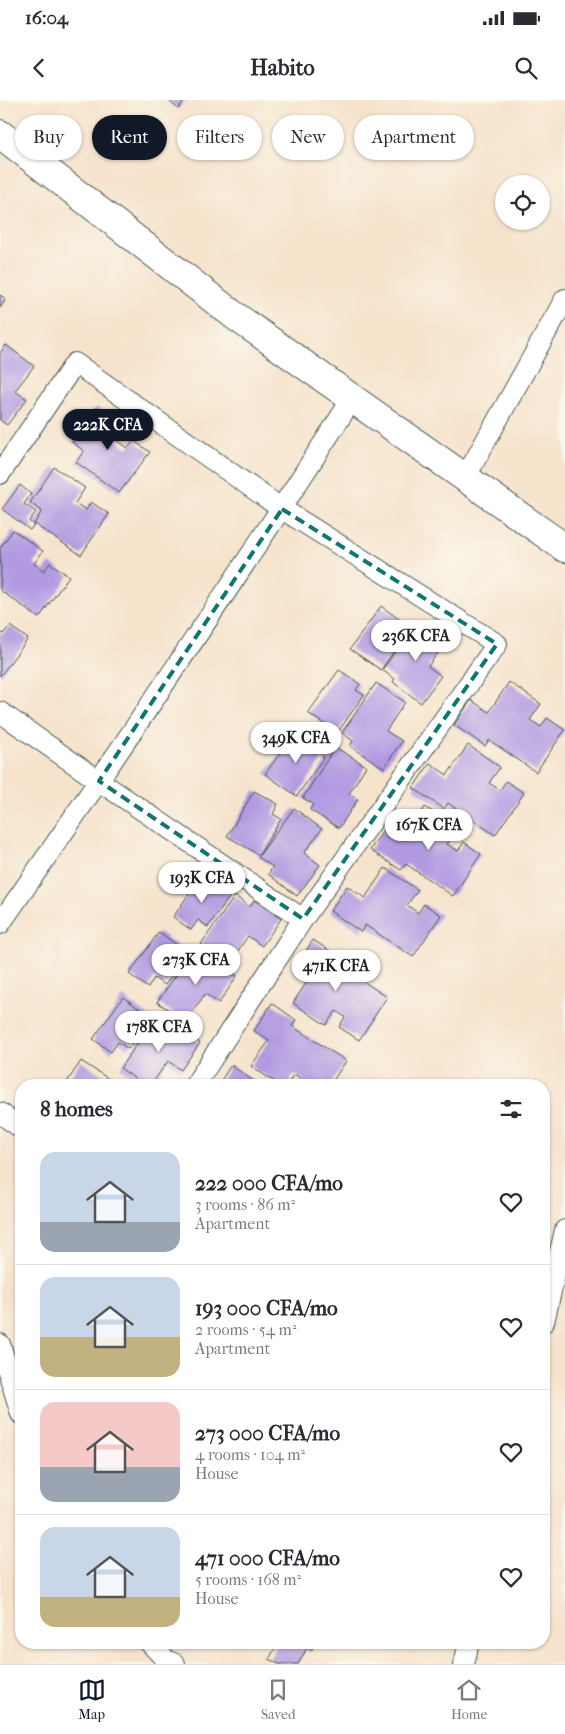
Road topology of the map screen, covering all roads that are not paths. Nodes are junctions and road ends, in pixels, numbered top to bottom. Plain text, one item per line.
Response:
1 (0, 134) edge
2 (565, 299) edge
3 (352, 399) junction
4 (0, 474) edge
5 (465, 478) junction
6 (282, 509) junction
7 (565, 548) edge
8 (0, 712) edge
9 (99, 781) junction
10 (303, 919) junction
11 (0, 924) edge
12 (199, 1079) edge
13 (0, 1113) edge
14 (15, 1124) edge
15 (565, 1230) edge
16 (550, 1296) edge
17 (0, 1344) edge
18 (15, 1394) edge
19 (156, 1649) edge
20 (467, 1649) edge
21 (175, 1664) edge
22 (464, 1664) edge

1 - 3 main road
2 - 5 street
3 - 5 main road
3 - 6 street
4 - 6 street
5 - 7 main road
6 - 9 street
6 - 10 street
8 - 9 street
9 - 10 street
9 - 11 street
10 - 12 street
13 - 14 street
15 - 16 street
17 - 18 street
19 - 21 street
20 - 22 street

